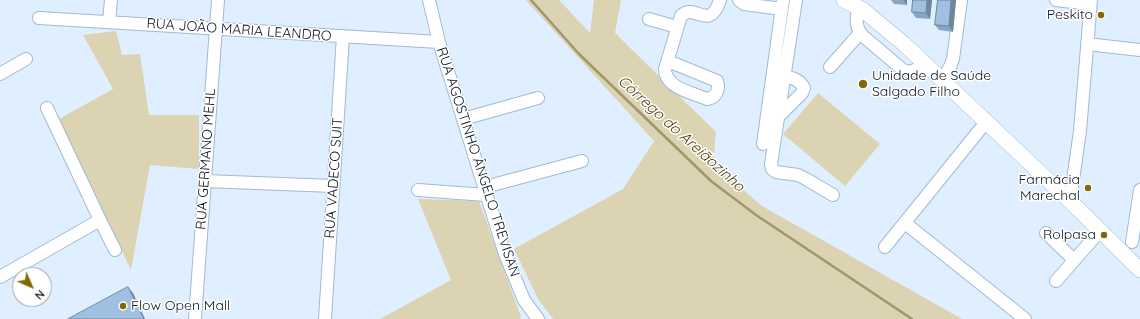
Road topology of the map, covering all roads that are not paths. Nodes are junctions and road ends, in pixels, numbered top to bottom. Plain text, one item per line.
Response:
1 (111, 0) edge
2 (218, 0) edge
3 (429, 0) edge
4 (720, 0) edge
5 (739, 0) edge
6 (796, 0) edge
7 (844, 0) edge
8 (961, 0) edge
9 (1056, 0) edge
10 (1091, 2) edge
11 (783, 4) edge
12 (861, 6) edge
13 (39, 18) dead end
14 (649, 19) dead end
15 (109, 22) junction
16 (677, 27) junction
17 (216, 28) junction
18 (860, 33) junction
19 (343, 36) junction
20 (439, 42) junction
21 (1087, 44) junction
22 (1140, 50) edge
23 (26, 59) dead end
24 (668, 61) dead end
25 (925, 64) junction
26 (830, 67) dead end
27 (0, 74) edge
28 (785, 76) junction
29 (942, 80) junction
30 (538, 98) dead end
31 (47, 108) dead end
32 (778, 117) junction
33 (463, 119) junction
34 (986, 122) junction
35 (763, 144) dead end
36 (582, 161) dead end
37 (205, 181) junction
38 (333, 186) junction
39 (418, 190) dead end
40 (1140, 190) edge
41 (486, 191) junction
42 (833, 195) dead end
43 (1070, 201) junction
44 (100, 220) junction
45 (905, 223) junction
46 (1100, 231) junction
47 (1046, 233) dead end
48 (1112, 242) junction
49 (1136, 243) edge
50 (885, 246) dead end
51 (115, 250) dead end
52 (1074, 260) junction
53 (1140, 270) edge
54 (0, 277) edge
55 (1056, 281) dead end
56 (195, 319) edge
57 (325, 319) edge
58 (538, 319) edge
59 (1025, 319) edge

1 - 15 street
2 - 17 street, RUA GERMANO MEHL
3 - 20 street, RUA AGOSTINHO ÂNGELO TREVISAN
4 - 16 street
5 - 11 street
6 - 28 street
7 - 12 main road
8 - 29 street
9 - 10 street
10 - 21 street
11 - 35 street
12 - 18 street
12 - 25 main road
13 - 15 street, RUA JOÃO MARIA LEANDRO
14 - 16 street
15 - 17 street, RUA JOÃO MARIA LEANDRO
16 - 24 street
17 - 19 street, RUA JOÃO MARIA LEANDRO
17 - 37 street, RUA GERMANO MEHL
18 - 25 street
18 - 26 street
19 - 20 street, RUA JOÃO MARIA LEANDRO
19 - 38 street, RUA VADECO SUIT
20 - 33 street, RUA AGOSTINHO ÂNGELO TREVISAN
21 - 22 street
21 - 43 street
23 - 27 street
25 - 29 main road
28 - 32 street
28 - 32 street
29 - 34 main road
30 - 33 street
31 - 44 street
32 - 42 street
33 - 41 street, RUA AGOSTINHO ÂNGELO TREVISAN
34 - 43 main road
34 - 45 street
36 - 41 street
37 - 38 street
37 - 56 street, RUA GERMANO MEHL
38 - 57 street, RUA VADECO SUIT
39 - 41 street
40 - 49 street
41 - 58 street, RUA AGOSTINHO ÂNGELO TREVISAN
43 - 46 main road
44 - 51 street
44 - 54 street
45 - 50 street
45 - 59 street
46 - 48 main road
46 - 52 street
47 - 52 street
48 - 49 street
48 - 53 main road
52 - 55 street

